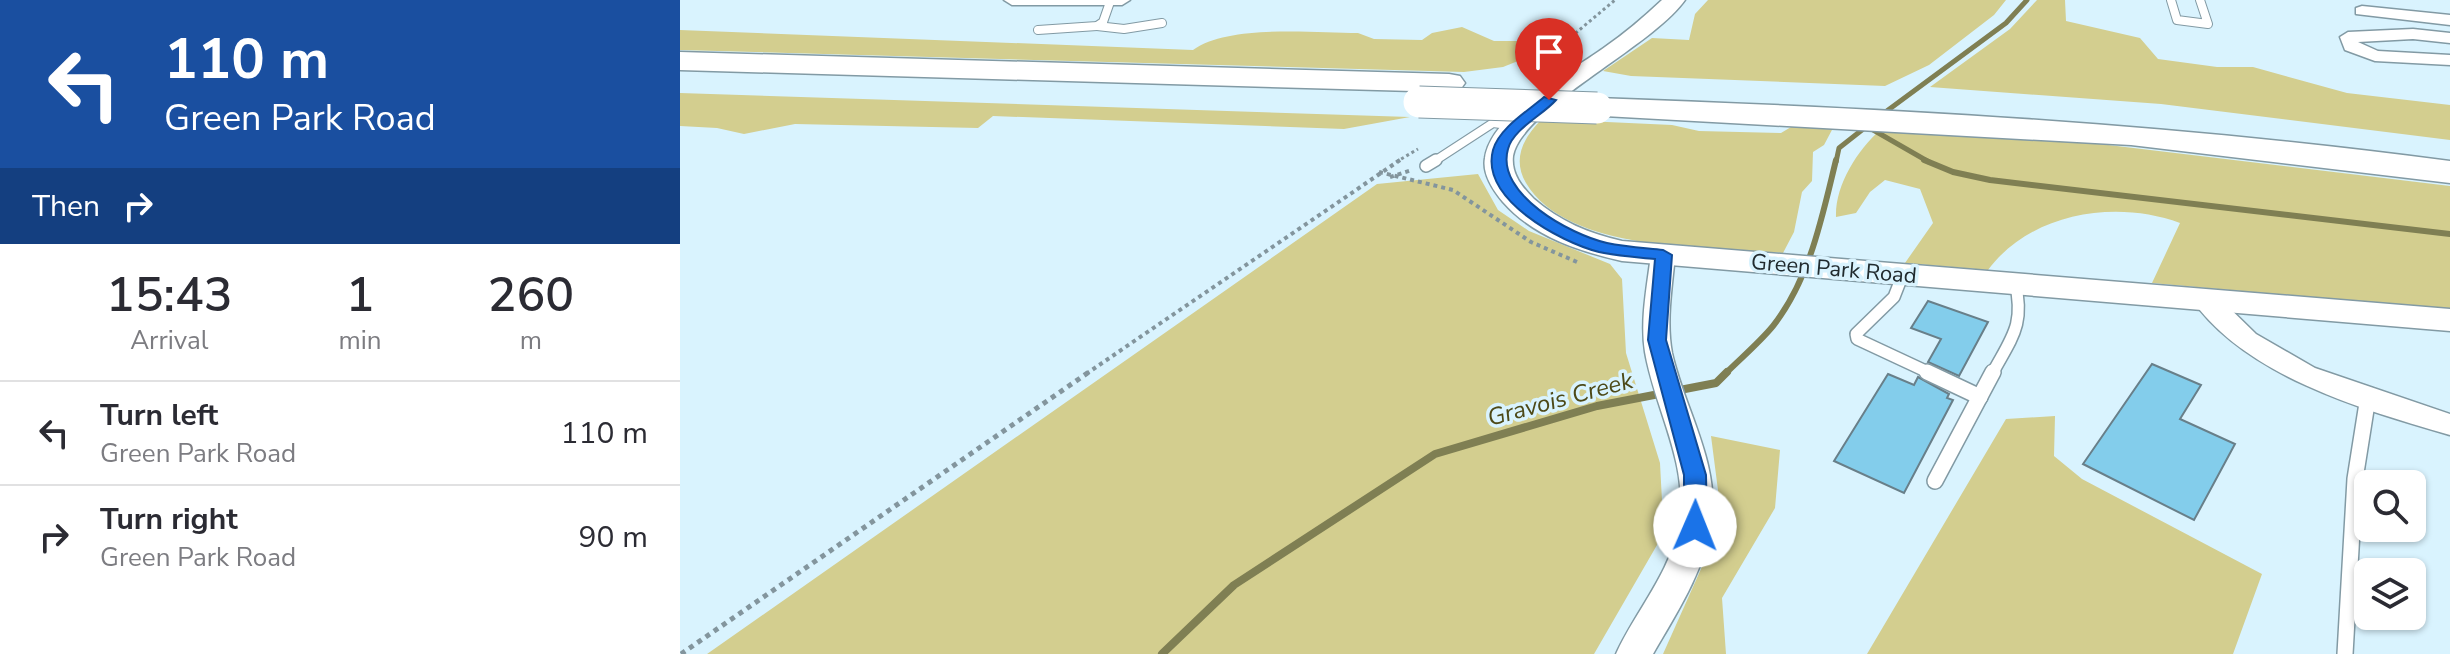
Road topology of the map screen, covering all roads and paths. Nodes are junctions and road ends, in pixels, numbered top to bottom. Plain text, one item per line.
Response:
1 (1012, 0) edge
2 (1615, 0) edge
3 (1674, 0) edge
4 (2171, 0) edge
5 (2200, 0) edge
6 (1116, 1) edge
7 (2362, 11) dead end
8 (2450, 20) edge
9 (1162, 23) dead end
10 (1097, 26) junction
11 (1038, 30) dead end
12 (2450, 38) edge
13 (2450, 60) edge
14 (680, 61) edge
15 (1543, 74) dead end
16 (680, 80) edge
17 (1609, 98) junction
18 (1992, 113) junction
19 (1516, 126) junction
20 (1428, 144) dead end
21 (2450, 152) edge
22 (1426, 166) joint
23 (2450, 172) edge
24 (1389, 177) dead end
25 (1663, 255) junction
26 (1903, 274) junction
27 (2015, 282) junction
28 (2204, 298) junction
29 (2450, 320) edge
30 (1980, 397) junction
31 (2368, 397) junction
32 (2450, 425) edge
33 (1935, 481) dead end
34 (681, 654) edge
35 (1634, 654) edge
36 (2345, 654) edge

1 - 6 street
2 - 15 path
3 - 19 street, Green Park Road
4 - 5 lane
6 - 10 lane
7 - 8 street
9 - 10 lane
10 - 11 lane
12 - 13 street
14 - 17 highway
16 - 17 highway, bridge
17 - 18 highway
17 - 18 highway
18 - 21 highway
18 - 23 highway
19 - 22 lane
19 - 25 street, Green Park Road
20 - 34 path
22 - 24 path
25 - 26 street, Green Park Road
25 - 35 street
26 - 27 street, Green Park Road
26 - 30 lane
27 - 28 street, Green Park Road
27 - 30 lane
28 - 29 street, Green Park Road
28 - 31 street
30 - 33 lane
31 - 32 street
31 - 36 lane

